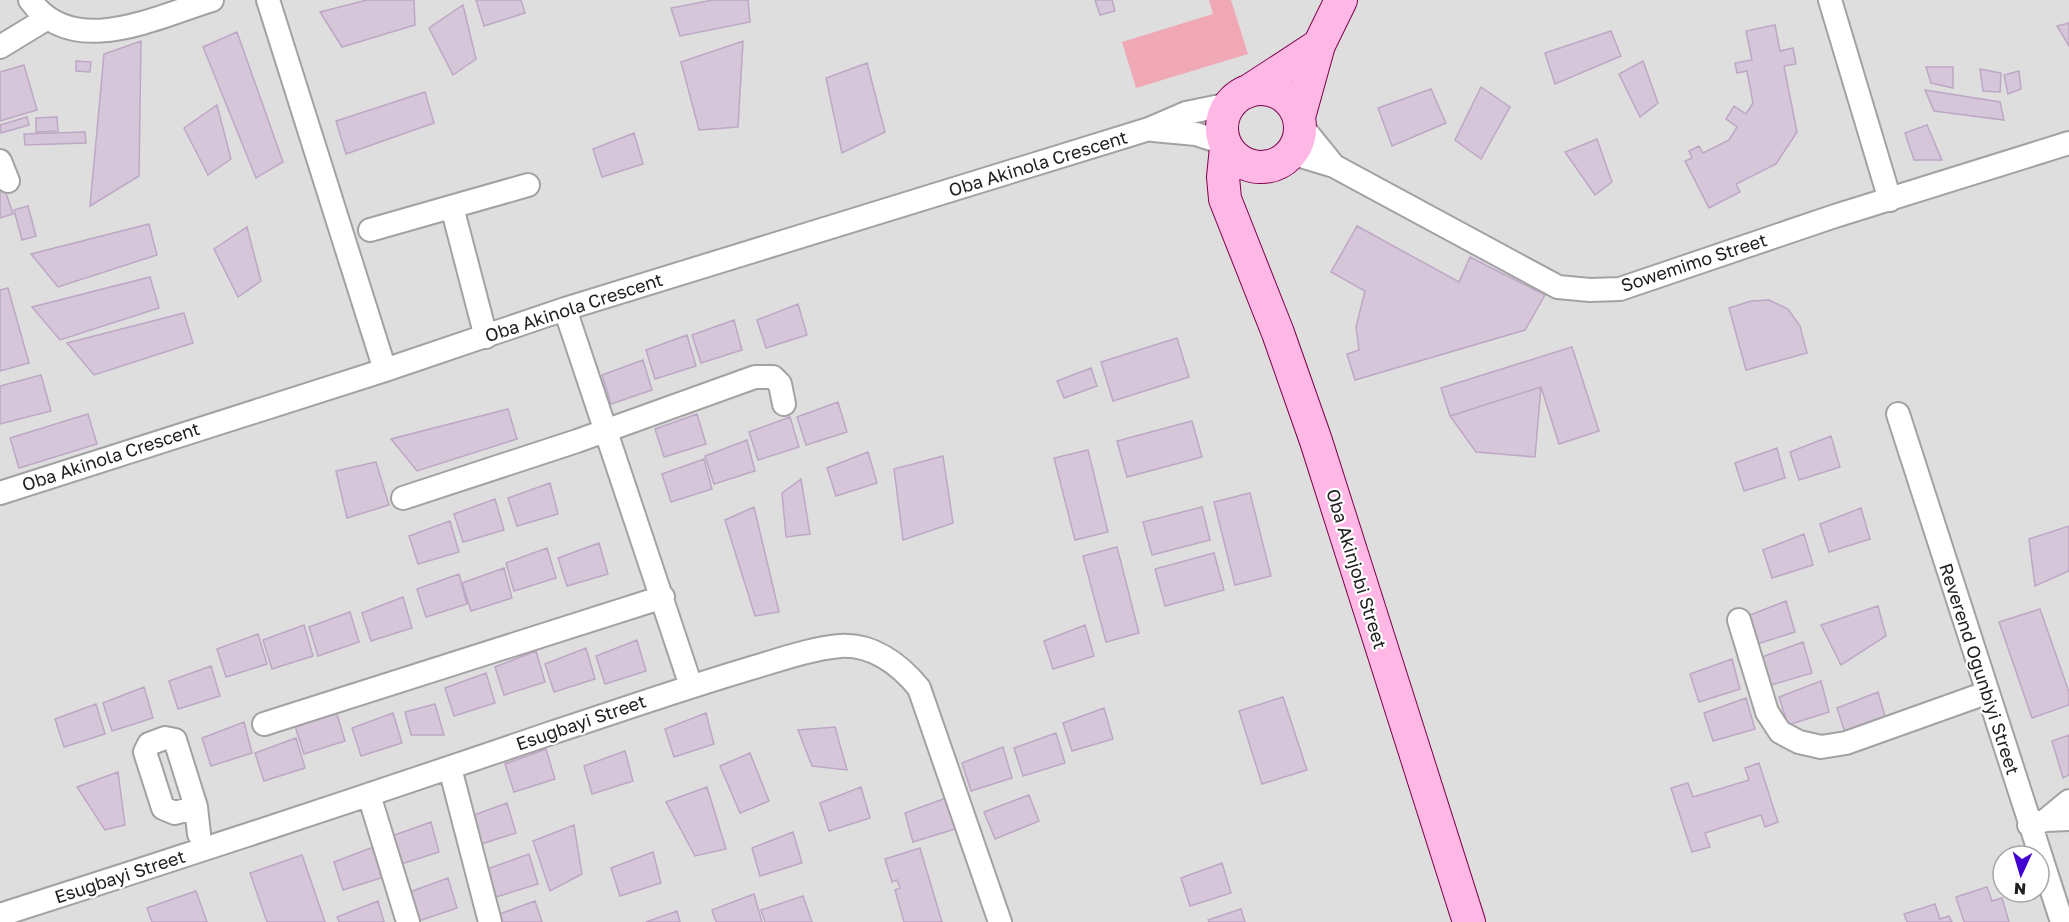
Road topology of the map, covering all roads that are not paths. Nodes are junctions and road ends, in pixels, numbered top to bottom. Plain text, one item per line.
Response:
1 (30, 0) edge
2 (212, 0) edge
3 (268, 0) edge
4 (1341, 0) edge
5 (1830, 0) edge
6 (46, 19) junction
7 (1319, 45) junction
8 (0, 47) edge
9 (1239, 98) junction
10 (1299, 120) junction
11 (1149, 129) junction
12 (2069, 143) edge
13 (1225, 145) junction
14 (1292, 153) junction
15 (1334, 166) junction
16 (1259, 168) junction
17 (528, 185) dead end
18 (1890, 200) junction
19 (452, 207) junction
20 (1234, 219) junction
21 (370, 230) dead end
22 (565, 309) junction
23 (486, 337) junction
24 (385, 370) junction
25 (784, 404) dead end
26 (1898, 414) dead end
27 (606, 431) junction
28 (0, 493) edge
29 (403, 498) dead end
30 (663, 597) junction
31 (1739, 620) dead end
32 (691, 686) junction
33 (1986, 693) junction
34 (264, 724) dead end
35 (450, 768) junction
36 (369, 795) junction
37 (2069, 801) edge
38 (196, 807) dead end
39 (2069, 819) edge
40 (2038, 823) junction
41 (199, 834) dead end
42 (0, 915) edge
43 (408, 922) edge
44 (490, 922) edge
45 (1000, 922) edge
46 (1469, 922) edge
47 (2062, 922) edge

1 - 6 street
2 - 6 street
3 - 24 street
4 - 7 street
5 - 18 street
6 - 8 street
7 - 9 street
7 - 10 street
9 - 10 street
9 - 11 street, Oba Akinola Crescent
9 - 13 street
10 - 14 street
10 - 15 street, Sowemimo Street
11 - 13 street, Oba Akinola Crescent
11 - 22 street, Oba Akinola Crescent
12 - 18 street, Sowemimo Street
13 - 16 street
13 - 20 street, Oba Akinjobi Street
14 - 15 street, Sowemimo Street
14 - 16 street
15 - 18 street, Sowemimo Street
16 - 20 street
17 - 19 street
19 - 21 street
19 - 23 street
20 - 46 street, Oba Akinjobi Street
22 - 23 street, Oba Akinola Crescent
22 - 27 street
23 - 24 street, Oba Akinola Crescent
24 - 28 street, Oba Akinola Crescent
25 - 27 street
26 - 33 street, Reverend Ogunbiyi Street
27 - 29 street
27 - 30 street
30 - 32 street
30 - 34 street
31 - 33 street
32 - 35 street, Esugbayi Street
32 - 45 street, Esugbayi Street
33 - 40 street, Reverend Ogunbiyi Street
35 - 36 street, Esugbayi Street
35 - 44 street
36 - 42 street, Esugbayi Street
36 - 43 street
37 - 40 street
38 - 41 street
39 - 40 street
40 - 47 street, Reverend Ogunbiyi Street

